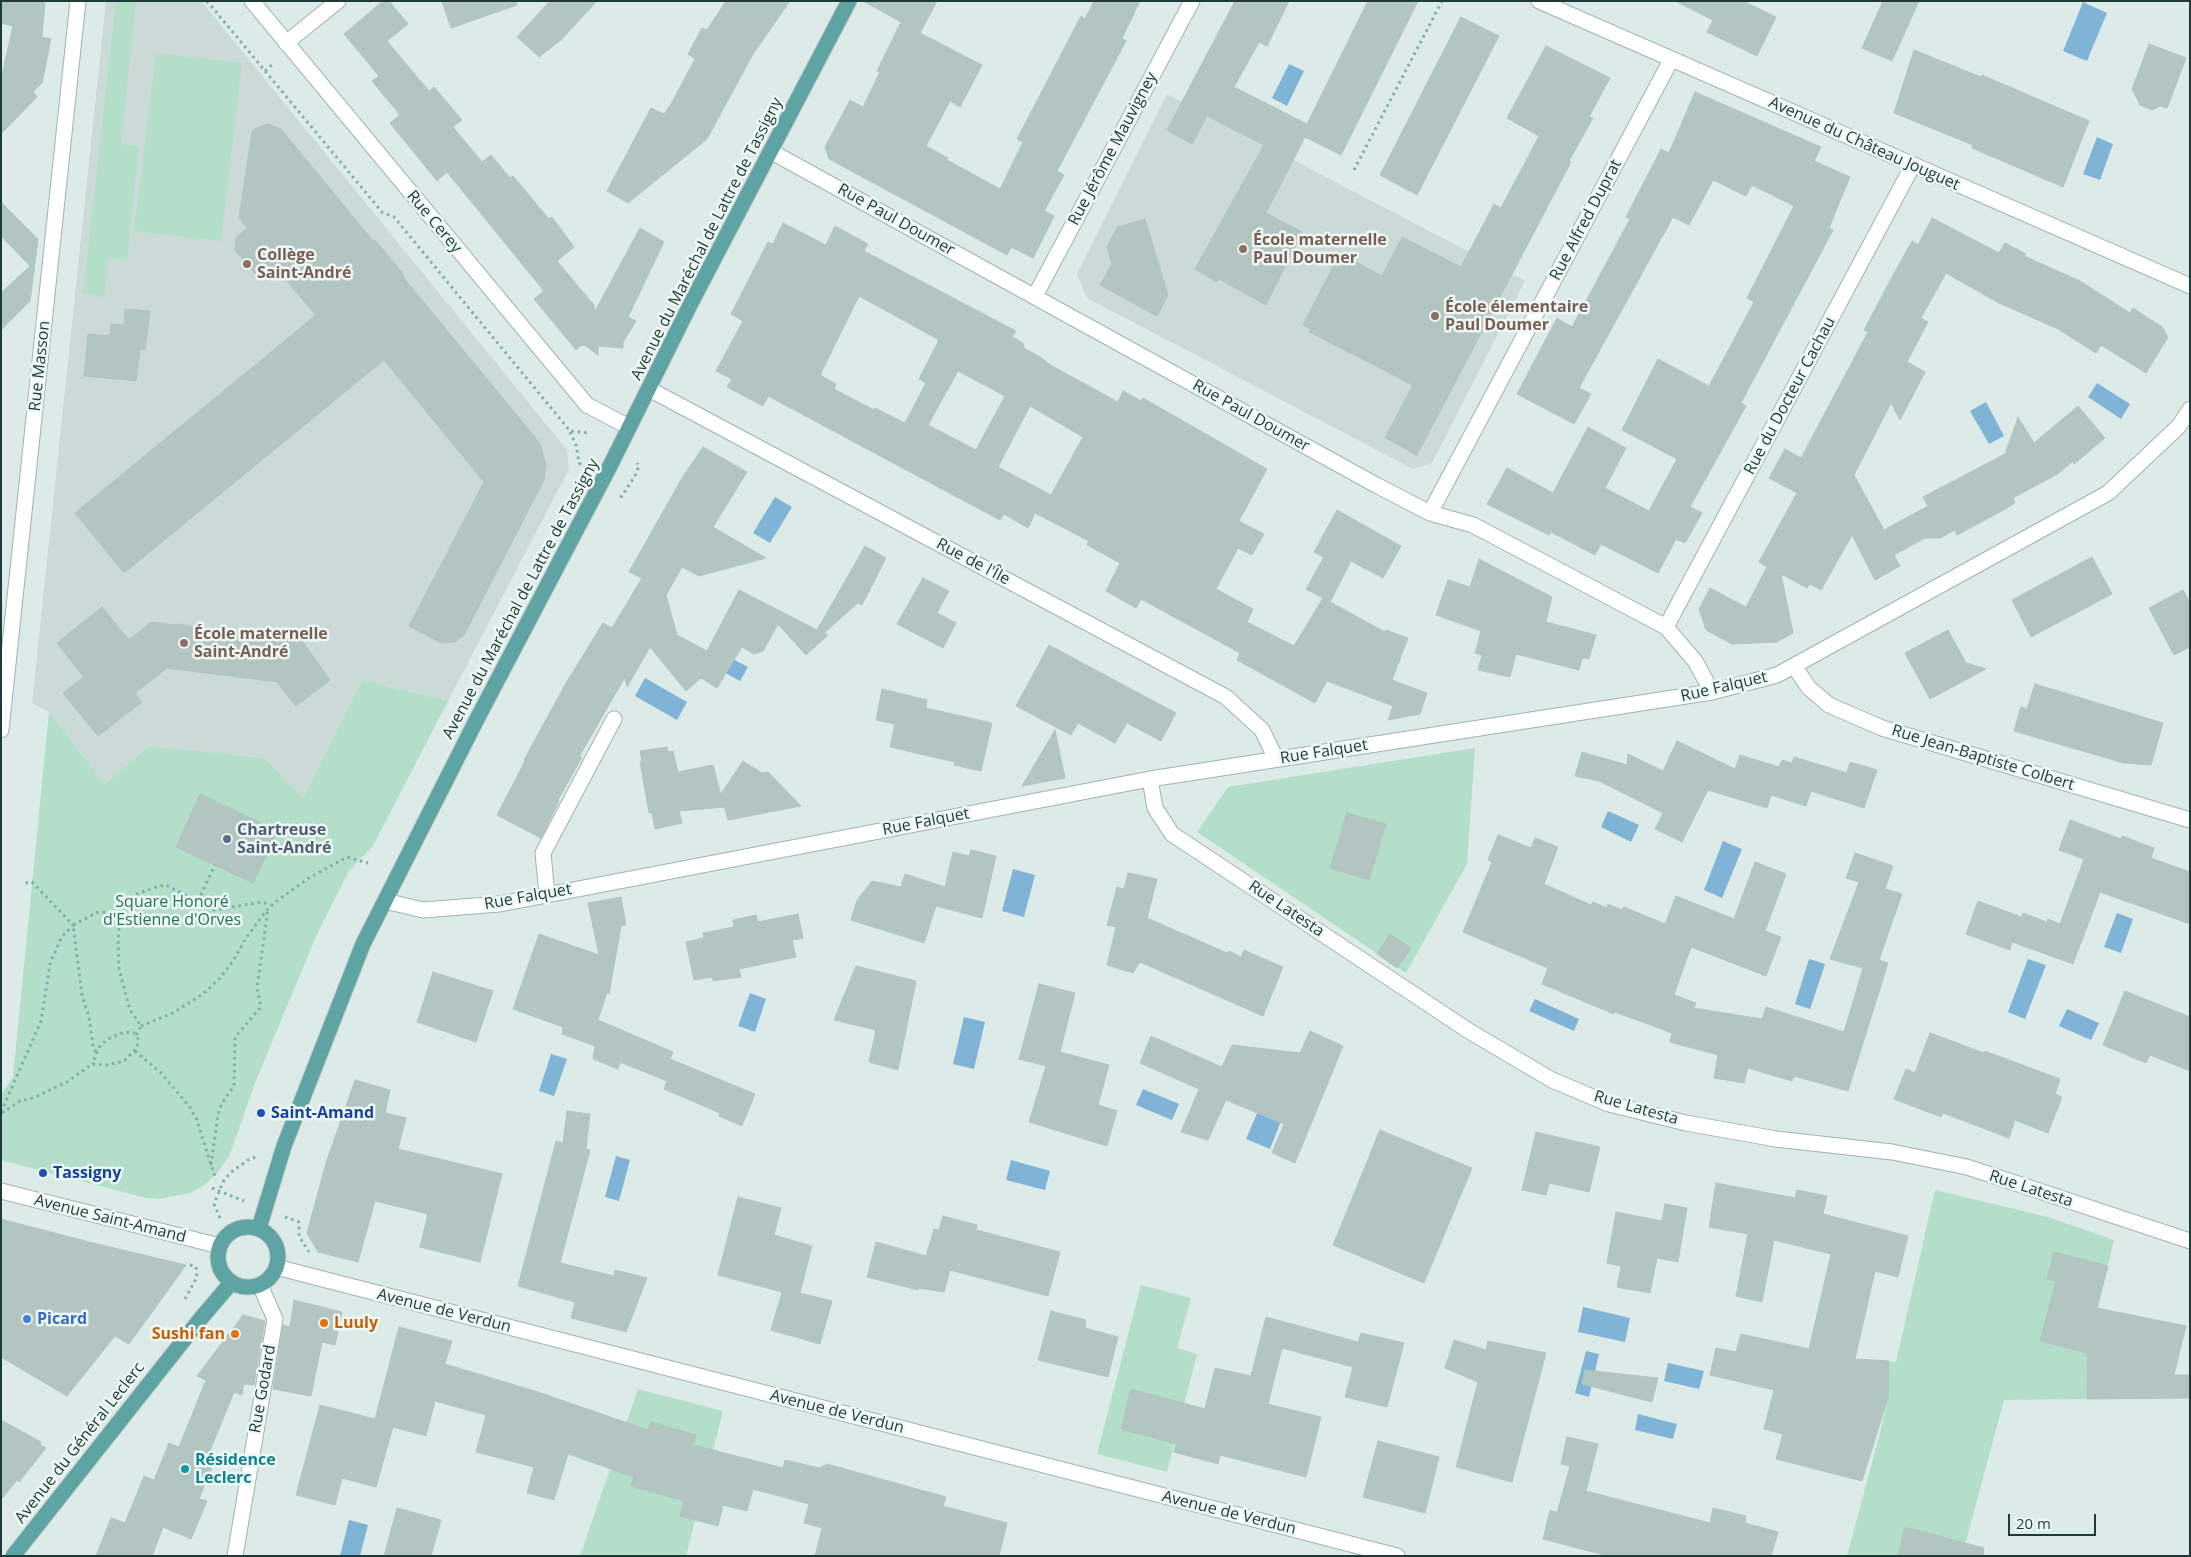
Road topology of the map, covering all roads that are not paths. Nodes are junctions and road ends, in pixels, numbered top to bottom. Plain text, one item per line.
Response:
1 (78, 1) edge
2 (252, 1) edge
3 (338, 1) edge
4 (849, 1) edge
5 (1192, 1) edge
6 (1539, 1) edge
7 (286, 42) junction
8 (1671, 60) junction
9 (772, 152) junction
10 (1913, 165) junction
11 (2190, 286) edge
12 (1035, 296) junction
13 (648, 389) junction
14 (2190, 409) edge
15 (629, 427) junction
16 (1430, 513) junction
17 (1666, 627) junction
18 (1794, 666) junction
19 (1712, 692) junction
20 (614, 719) dead end
21 (1, 730) edge
22 (1276, 759) junction
23 (1150, 779) junction
24 (2190, 820) edge
25 (547, 895) junction
26 (385, 901) junction
27 (1, 1191) edge
28 (259, 1228) junction
29 (2190, 1241) edge
30 (220, 1246) junction
31 (276, 1267) junction
32 (232, 1282) junction
33 (260, 1285) junction
34 (13, 1556) edge
35 (235, 1556) edge
36 (1397, 1556) edge

1 - 21 street, Rue Masson
2 - 7 street, Rue Cerey
3 - 7 street
4 - 9 main road, Avenue du Maréchal de Lattre de Tassigny
5 - 12 street, Rue Jérôme Mauvigney
6 - 8 street, Avenue du Château Jouguet
7 - 15 street, Rue Cerey
8 - 10 street, Avenue du Château Jouguet
8 - 16 street, Rue Alfred Duprat
9 - 12 street, Rue Paul Doumer
9 - 13 main road, Avenue du Maréchal de Lattre de Tassigny
10 - 11 street, Avenue du Château Jouguet
10 - 17 street, Rue du Docteur Cachau
12 - 16 street, Rue Paul Doumer
13 - 15 main road, Avenue du Maréchal de Lattre de Tassigny
13 - 22 street, Rue de l'Île
14 - 18 street, Rue Falquet
15 - 26 main road, Avenue du Maréchal de Lattre de Tassigny
16 - 17 street, Rue Paul Doumer
17 - 19 street, Rue Paul Doumer
18 - 19 street, Rue Falquet
18 - 24 street, Rue Jean-Baptiste Colbert
19 - 22 street, Rue Falquet
20 - 25 street
22 - 23 street, Rue Falquet
23 - 25 street, Rue Falquet
23 - 29 street, Rue Latesta
25 - 26 street, Rue Falquet
26 - 28 main road, Avenue du Maréchal de Lattre de Tassigny
27 - 30 street, Avenue Saint-Amand
28 - 30 main road
28 - 31 main road
30 - 32 main road
31 - 33 main road
31 - 36 street, Avenue de Verdun
32 - 33 main road
32 - 34 main road, Avenue du Général Leclerc
33 - 35 street, Rue Godard

